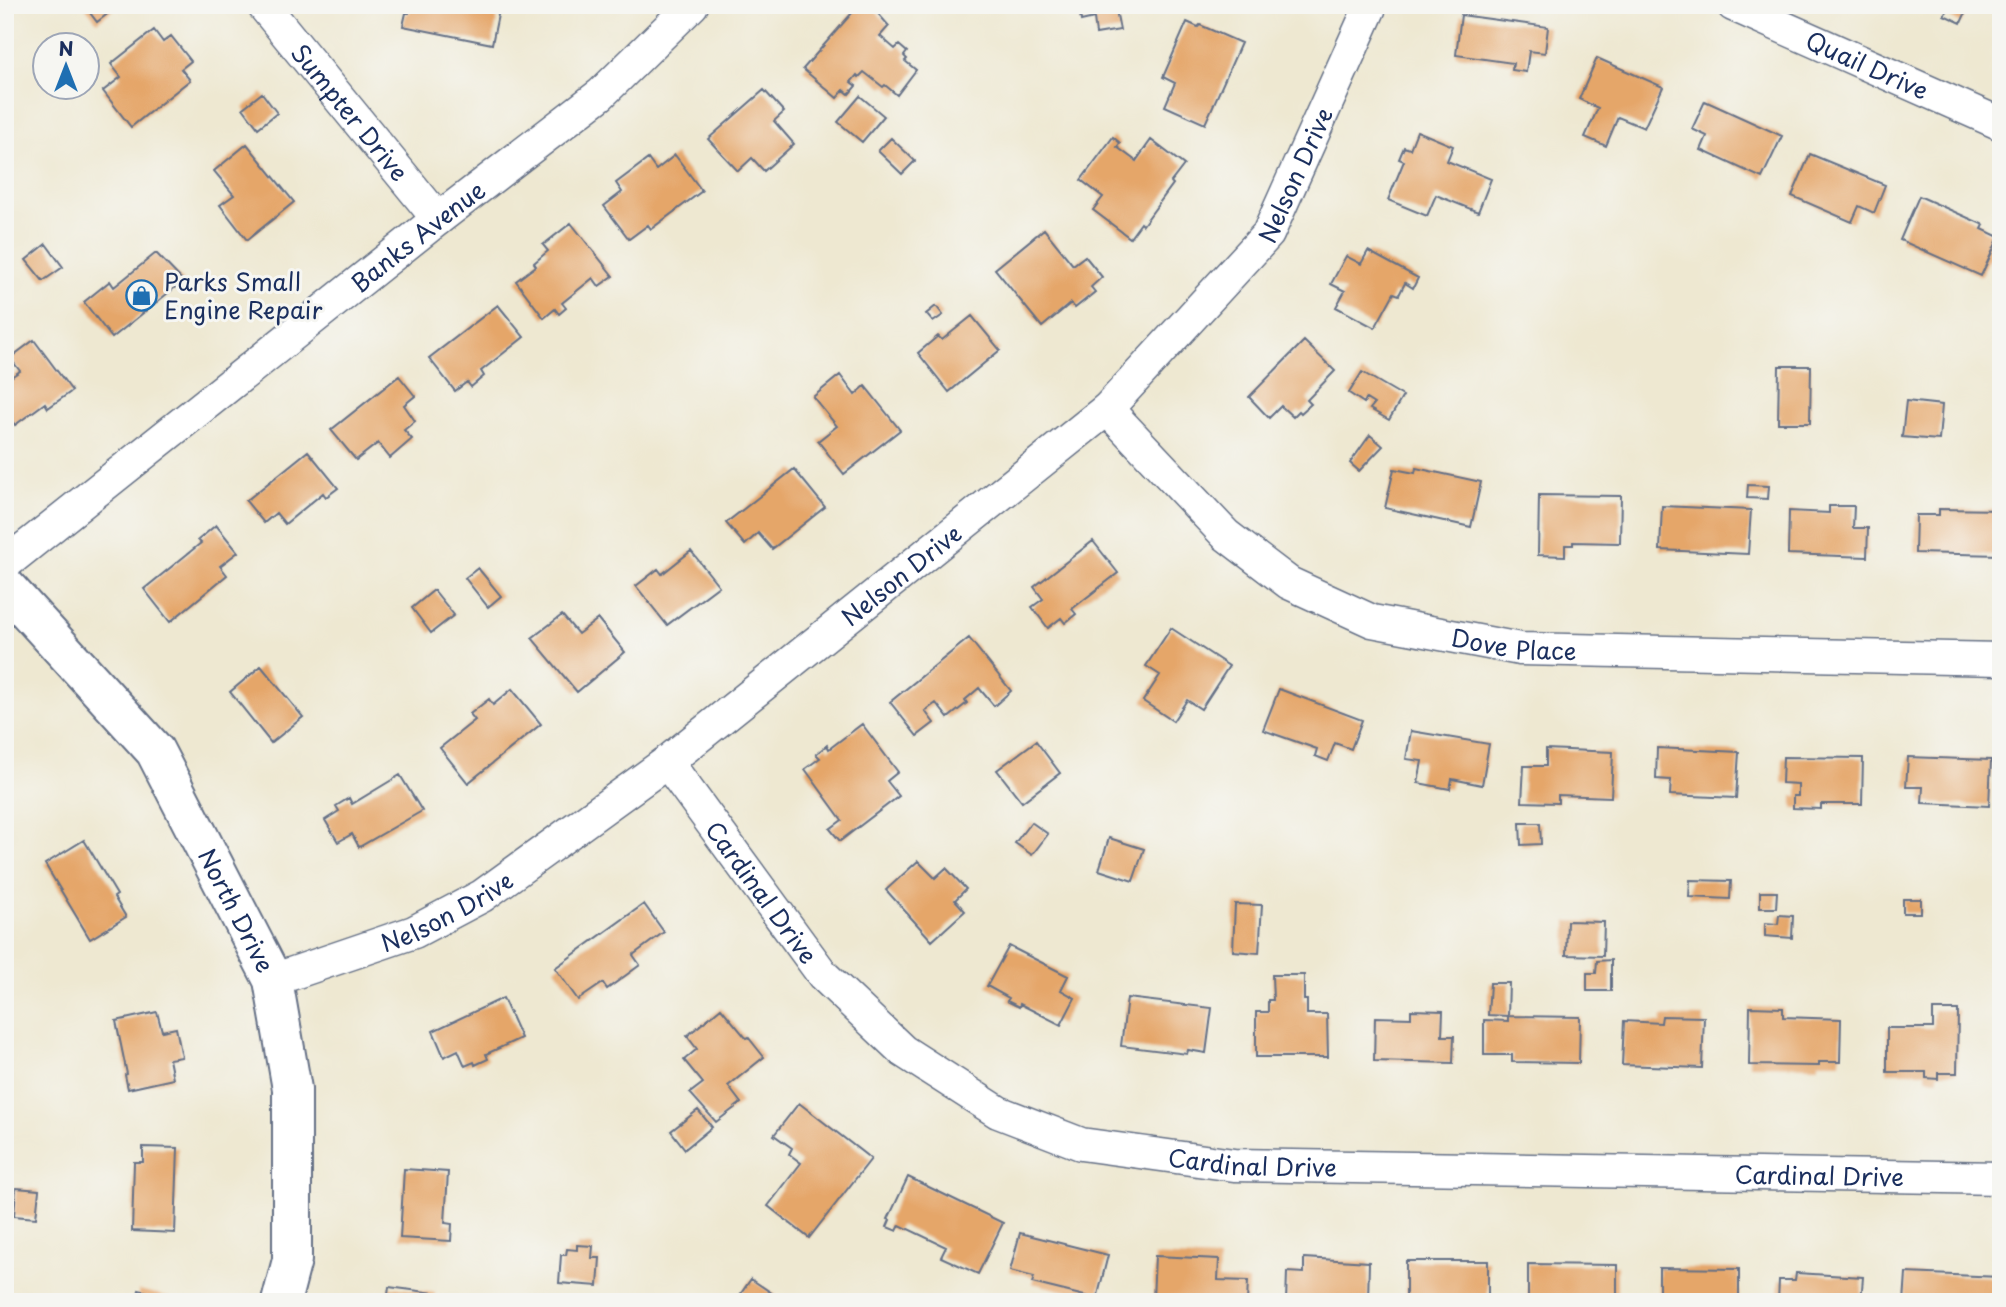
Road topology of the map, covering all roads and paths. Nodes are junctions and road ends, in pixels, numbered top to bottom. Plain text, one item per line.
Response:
1 (263, 5) edge
2 (692, 5) edge
3 (1371, 5) edge
4 (1733, 5) edge
5 (2001, 124) edge
6 (438, 219) junction
7 (1107, 409) junction
8 (5, 564) edge
9 (5, 586) edge
10 (2001, 659) edge
11 (667, 762) junction
12 (272, 979) junction
13 (2001, 1178) edge
14 (281, 1302) edge

1 - 6 street, Sumpter Drive
2 - 6 street, Banks Avenue
3 - 7 street, Nelson Drive
4 - 5 street, Quail Drive
6 - 8 street, Banks Avenue
7 - 10 street, Dove Place
7 - 11 street, Nelson Drive
9 - 12 street, North Drive
11 - 12 street, Nelson Drive
11 - 13 street, Cardinal Drive
12 - 14 street, North Drive

